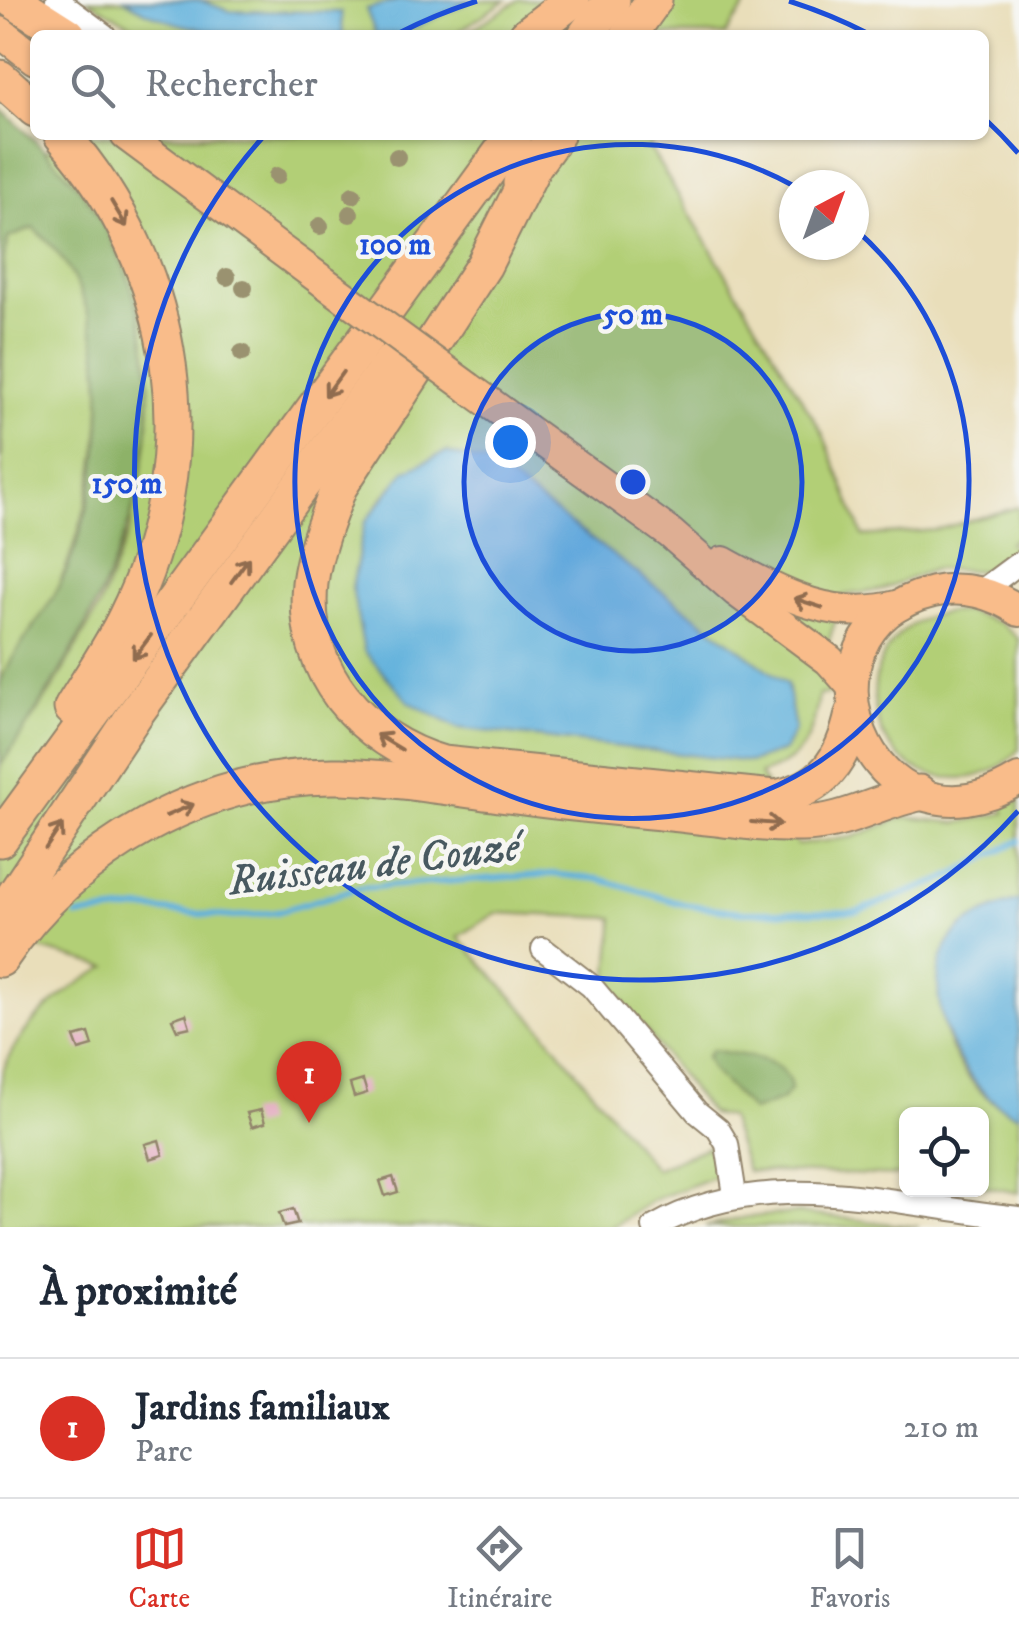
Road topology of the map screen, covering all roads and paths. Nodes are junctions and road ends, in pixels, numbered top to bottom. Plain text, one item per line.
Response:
1 (13, 0) edge
2 (57, 0) edge
3 (572, 0) edge
4 (612, 0) edge
5 (654, 0) edge
6 (60, 30) edge
7 (97, 30) edge
8 (533, 30) edge
9 (590, 30) edge
10 (633, 30) edge
11 (0, 32) edge
12 (0, 52) edge
13 (30, 55) edge
14 (30, 74) edge
15 (0, 78) edge
16 (30, 105) edge
17 (66, 140) edge
18 (133, 140) edge
19 (510, 140) edge
20 (552, 140) edge
21 (533, 167) junction
22 (670, 533) junction
23 (1019, 562) edge
24 (980, 592) junction
25 (903, 604) junction
26 (1019, 611) edge
27 (852, 700) junction
28 (1019, 778) edge
29 (919, 793) junction
30 (10, 825) edge
31 (0, 917) edge
32 (542, 949) dead end
33 (0, 959) edge
34 (736, 1195) junction
35 (1019, 1218) edge
36 (654, 1227) edge

1 - 6 highway
2 - 7 street
3 - 8 highway
4 - 9 highway
5 - 10 highway
11 - 13 main road
12 - 14 main road
15 - 16 highway
17 -> 30 highway
18 - 22 main road, bridge
19 -> 30 highway
20 - 21 highway
27 -> 21 highway
31 -> 21 highway
25 -> 22 main road
22 - 27 main road
23 - 24 street
24 - 25 main road
24 - 26 main road
25 - 27 main road
27 - 29 main road
28 - 29 main road
33 -> 29 highway
32 - 34 street
34 - 35 street
34 - 36 street

